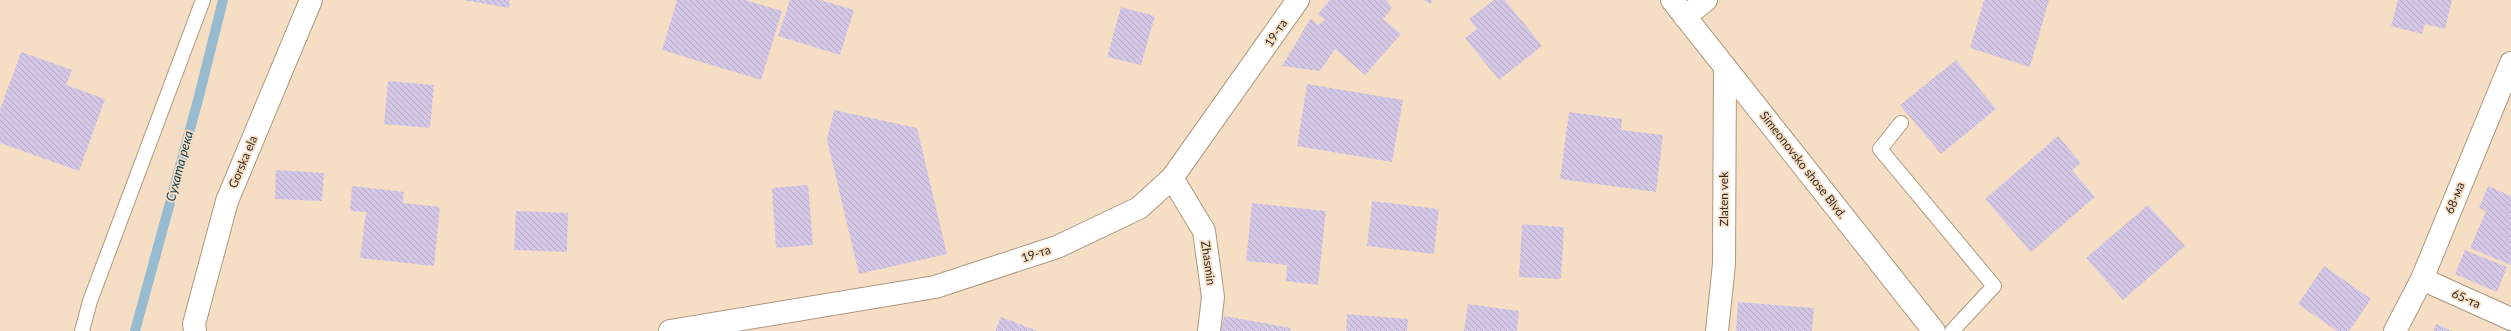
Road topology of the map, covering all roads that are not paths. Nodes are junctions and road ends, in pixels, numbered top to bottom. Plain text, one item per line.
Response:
1 (204, 0) edge
2 (311, 0) edge
3 (1298, 0) edge
4 (1672, 0) edge
5 (1706, 0) edge
6 (1685, 17) junction
7 (2511, 63) edge
8 (1725, 67) junction
9 (1901, 123) dead end
10 (1172, 178) junction
11 (2422, 279) junction
12 (2511, 319) edge
13 (82, 331) edge
14 (195, 331) edge
15 (670, 331) edge
16 (1209, 331) edge
17 (1717, 331) edge
18 (1934, 331) edge
19 (1952, 331) edge
20 (2395, 331) edge

1 - 13 lane
2 - 14 street, Gorska ela
3 - 10 street, 19-та
4 - 6 street, Simeonovsko shose Blvd.
5 - 6 street
6 - 8 street, Simeonovsko shose Blvd.
7 - 11 street, 68-ма
8 - 17 street, Zlaten vek
8 - 18 street, Simeonovsko shose Blvd.
9 - 19 lane
10 - 15 street, 19-та
10 - 16 street, Zhasmin
11 - 12 street, 65-та
11 - 20 street, 68-ма

